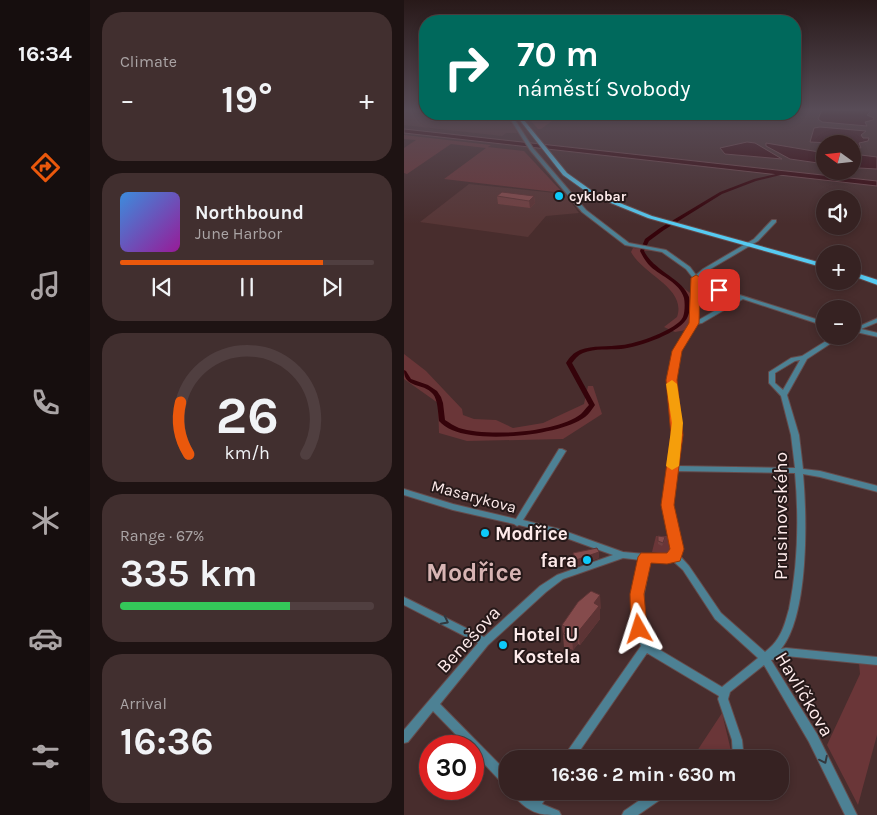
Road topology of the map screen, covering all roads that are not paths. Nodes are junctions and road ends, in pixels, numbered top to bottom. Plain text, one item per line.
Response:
1 (530, 148) edge
2 (544, 148) edge
3 (662, 221) joint
4 (774, 221) dead end
5 (678, 225) joint
6 (749, 245) junction
7 (816, 264) edge
8 (861, 277) edge
9 (696, 278) junction
10 (877, 283) edge
11 (741, 298) junction
12 (877, 320) edge
13 (816, 321) edge
14 (694, 323) junction
15 (861, 327) edge
16 (861, 332) edge
17 (877, 335) edge
18 (825, 345) edge
19 (804, 358) junction
20 (784, 395) junction
21 (562, 451) dead end
22 (672, 468) junction
23 (800, 471) junction
24 (877, 489) edge
25 (404, 492) edge
26 (517, 523) junction
27 (623, 555) junction
28 (646, 557) junction
29 (675, 557) junction
30 (404, 601) edge
31 (485, 642) junction
32 (646, 647) junction
33 (764, 657) junction
34 (877, 661) edge
35 (724, 694) junction
36 (433, 704) junction
37 (404, 738) edge
38 (573, 750) edge
39 (738, 750) edge
40 (499, 772) edge
41 (526, 800) edge
42 (538, 800) edge
43 (650, 800) edge
44 (533, 807) junction
45 (555, 815) edge
46 (628, 815) edge
47 (851, 815) edge

1 - 9 street
2 - 3 main road
3 - 5 main road
4 - 6 street
5 - 6 main road
6 - 7 main road
6 - 9 street
8 - 10 main road
9 - 11 street
9 - 14 street
11 - 13 street
11 - 14 street
12 - 15 street
14 - 22 street
16 - 17 street
18 - 19 street, Prusinovského
19 - 20 street, Prusinovského
19 - 20 street, Prusinovského
20 - 23 street, Prusinovského
21 - 26 street
22 - 23 street
22 - 29 street
23 - 24 street
23 - 33 street, Prusinovského
25 - 26 street, Masarykova
26 - 27 street, Masarykova
27 - 28 street
27 - 31 street, Benešova
28 - 29 street
28 - 32 street
29 - 33 street, Havlíčkova
30 -> 31 street
31 - 36 street, Benešova
32 - 35 street
32 - 38 street
33 - 34 street
33 - 35 street, Prusinovského
33 -> 47 street, Havlíčkova
35 - 39 street
36 - 37 street, Benešova
36 - 40 street
41 - 44 street
42 - 44 street
43 - 46 street
44 - 45 street

